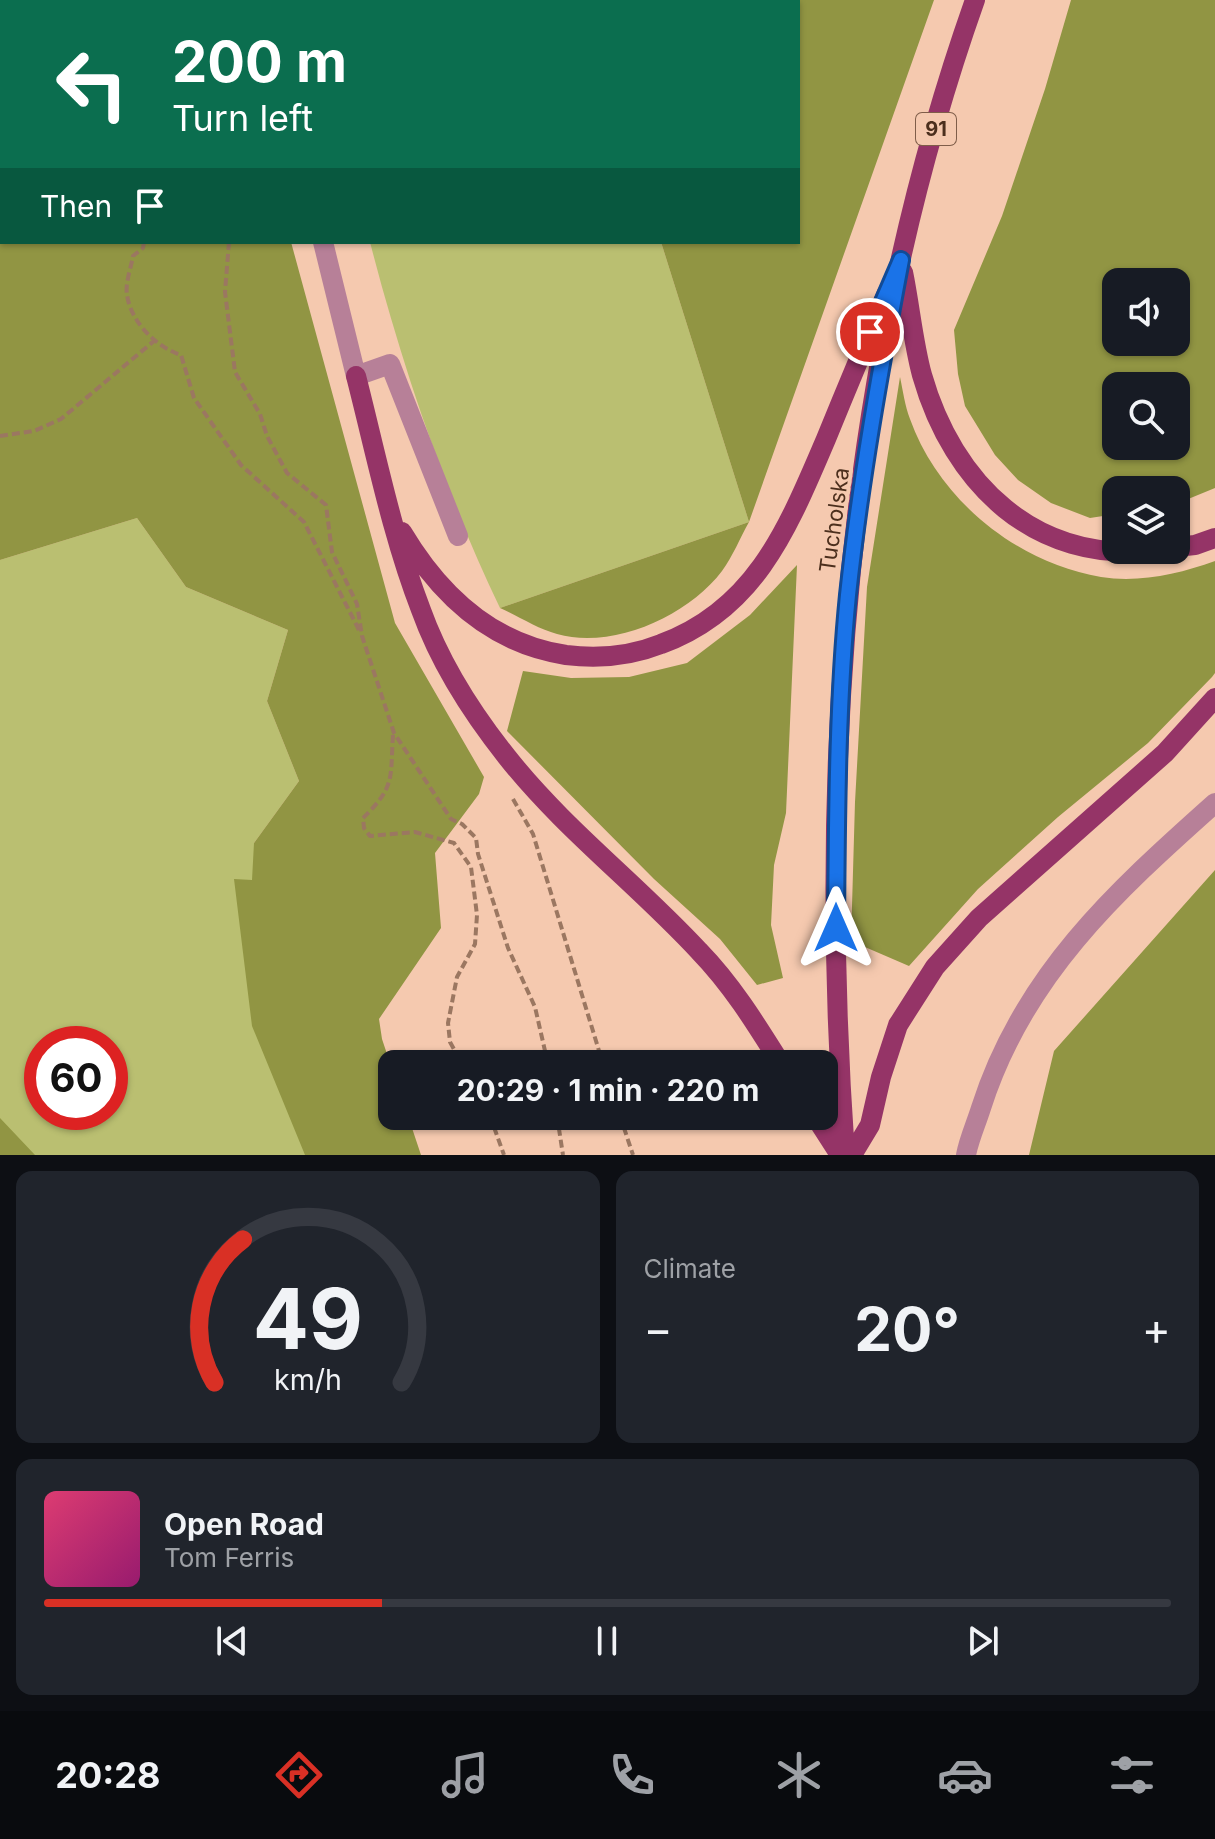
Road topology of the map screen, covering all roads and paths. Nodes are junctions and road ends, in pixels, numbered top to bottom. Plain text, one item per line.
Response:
1 (975, 0) edge
2 (144, 244) edge
3 (229, 244) edge
4 (323, 244) edge
5 (901, 260) junction
6 (155, 340) junction
7 (356, 376) junction
8 (0, 436) edge
9 (393, 517) junction
10 (458, 536) dead end
11 (1215, 538) edge
12 (1190, 546) edge
13 (1102, 549) edge
14 (362, 636) junction
15 (1215, 698) edge
16 (394, 733) junction
17 (1215, 803) edge
18 (454, 1050) edge
19 (545, 1050) edge
20 (772, 1050) edge
21 (495, 1130) edge
22 (559, 1130) edge
23 (625, 1130) edge
24 (825, 1130) edge
25 (504, 1155) edge
26 (563, 1155) edge
27 (633, 1155) edge
28 (842, 1155) edge
29 (852, 1155) edge
30 (966, 1155) edge

1 - 5 main road, Tucholska / 91
2 - 6 path
3 - 14 path
4 - 7 street
5 - 9 main road
5 - 13 main road
5 - 28 main road, Tucholska / 91
6 - 8 path
6 - 14 path
7 - 9 main road
7 - 10 street
9 - 20 main road
11 - 12 main road
14 - 16 path
15 - 29 main road
16 - 18 path
16 - 19 path
17 - 30 street
21 - 25 path
22 - 26 path
23 - 27 path
24 - 28 main road

